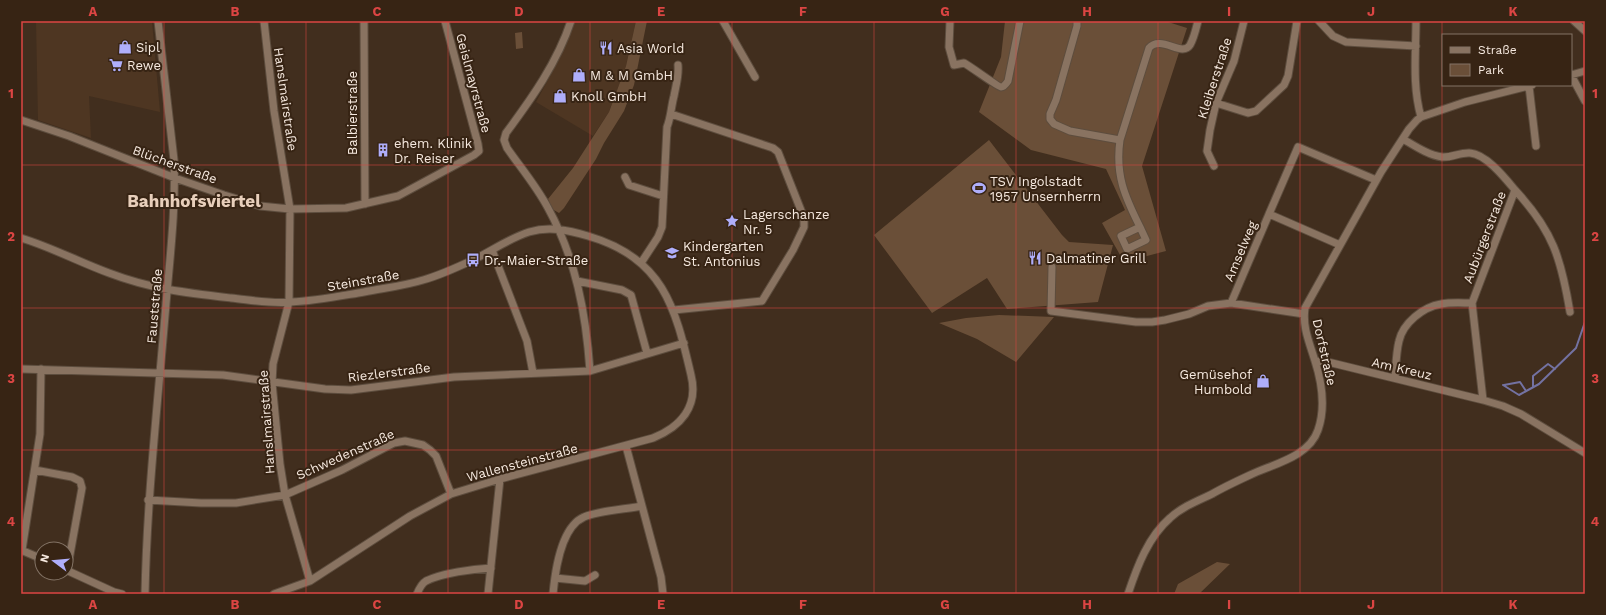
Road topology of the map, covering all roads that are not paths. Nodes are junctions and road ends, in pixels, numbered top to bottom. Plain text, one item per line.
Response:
1 (158, 21) edge
2 (264, 21) edge
3 (364, 21) edge
4 (444, 21) edge
5 (571, 21) edge
6 (723, 21) edge
7 (950, 21) edge
8 (1020, 21) edge
9 (1076, 21) edge
10 (1198, 21) edge
11 (1244, 21) edge
12 (1297, 21) edge
13 (1319, 21) edge
14 (1416, 21) edge
15 (1574, 21) edge
16 (1585, 31) edge
17 (1416, 46) junction
18 (678, 64) dead end
19 (1585, 71) edge
20 (1572, 75) edge
21 (1572, 77) edge
22 (755, 78) dead end
23 (1527, 86) edge
24 (1531, 86) edge
25 (1585, 102) edge
26 (1216, 103) junction
27 (671, 114) junction
28 (1421, 117) junction
29 (21, 120) edge
30 (1403, 138) junction
31 (1120, 140) junction
32 (1536, 146) dead end
33 (478, 151) joint
34 (1214, 166) dead end
35 (625, 177) dead end
36 (175, 178) junction
37 (1376, 180) junction
38 (1515, 190) junction
39 (663, 196) junction
40 (365, 204) junction
41 (290, 209) junction
42 (1269, 214) junction
43 (1140, 227) dead end
44 (557, 228) junction
45 (21, 238) edge
46 (1340, 245) junction
47 (492, 250) junction
48 (641, 263) junction
49 (1052, 267) dead end
50 (577, 281) junction
51 (167, 290) junction
52 (289, 302) junction
53 (1231, 303) junction
54 (1472, 303) junction
55 (674, 310) junction
56 (1570, 312) dead end
57 (1304, 314) junction
58 (684, 343) junction
59 (647, 353) junction
60 (1315, 361) junction
61 (21, 369) edge
62 (40, 369) junction
63 (590, 371) junction
64 (160, 373) junction
65 (533, 373) junction
66 (1395, 378) junction
67 (272, 383) junction
68 (1483, 400) junction
69 (626, 446) junction
70 (1585, 453) edge
71 (35, 470) junction
72 (500, 479) junction
73 (451, 494) junction
74 (285, 495) junction
75 (148, 500) junction
76 (642, 506) junction
77 (72, 541) edge
78 (22, 550) edge
79 (34, 555) edge
80 (491, 568) junction
81 (74, 574) edge
82 (595, 575) dead end
83 (555, 578) junction
84 (310, 581) junction
85 (117, 593) edge
86 (145, 594) edge
87 (274, 594) edge
88 (417, 594) edge
89 (488, 594) edge
90 (553, 594) edge
91 (663, 594) edge
92 (1128, 594) edge

1 - 36 street, Fauststraße
2 - 41 street, Hanslmairstraße
3 - 40 street, Balbierstraße
4 - 33 street, Geislmayrstraße
5 - 44 street
6 - 22 street
7 - 8 street
9 - 31 street
10 - 31 street
11 - 26 street, Kleiberstraße
12 - 26 street
13 - 17 street
14 - 17 street
15 - 16 street
17 - 28 street
18 - 27 street
19 - 20 street
21 - 25 street
23 - 28 street, Dorfstraße
24 - 32 street
26 - 34 street, Kleiberstraße
27 - 39 street
27 - 55 street
28 - 30 street, Dorfstraße
29 - 36 street, Blücherstraße
30 - 37 street, Dorfstraße
30 - 38 street, Aubürgerstraße
31 - 43 street
33 - 40 street, Blücherstraße
35 - 39 street
36 - 41 street, Blücherstraße
36 - 51 street, Fauststraße
37 - 42 street
37 - 46 street, Dorfstraße
38 - 54 street, Aubürgerstraße
38 - 56 street
39 - 48 street
40 - 41 street, Blücherstraße
41 - 52 street, Hanslmairstraße
42 - 46 street, Amselweg
42 - 53 street, Amselweg
44 - 47 street, Steinstraße
44 - 48 street, Steinstraße
44 - 50 street
45 - 51 street, Steinstraße
46 - 57 street, Dorfstraße
47 - 52 street, Steinstraße
47 - 65 street
48 - 55 street, Steinstraße
49 - 53 street
50 - 59 street
50 - 63 street
51 - 52 street, Steinstraße
51 - 64 street, Fauststraße
52 - 67 street, Hanslmairstraße
53 - 57 street
54 - 66 street, Aubürgerstraße
54 - 68 street, Aubürgerstraße
55 - 58 street, Wallensteinstraße
57 - 60 street, Dorfstraße
58 - 59 street, Riezlerstraße
58 - 69 street, Wallensteinstraße
59 - 63 street, Riezlerstraße
60 - 66 street, Am Kreuz
60 - 92 street, Dorfstraße
61 - 62 street, Riezlerstraße
62 - 64 street, Riezlerstraße
62 - 71 street
63 - 65 street, Riezlerstraße
64 - 67 street, Riezlerstraße
64 - 75 street, Fauststraße
65 - 67 street, Riezlerstraße
66 - 68 street, Am Kreuz
67 - 74 street, Hanslmairstraße
68 - 70 street
69 - 72 street, Wallensteinstraße
69 - 76 street
71 - 77 street
71 - 78 street
72 - 73 street, Wallensteinstraße
72 - 80 street
73 - 74 street, Schwedenstraße
73 - 84 street, Wallensteinstraße
74 - 75 street, Schwedenstraße
74 - 84 street, Hanslmairstraße
75 - 86 street, Fauststraße
76 - 83 street
76 - 91 street
78 - 79 street
80 - 88 street
80 - 89 street
81 - 85 street
82 - 83 street
83 - 90 street
84 - 87 street, Wallensteinstraße

